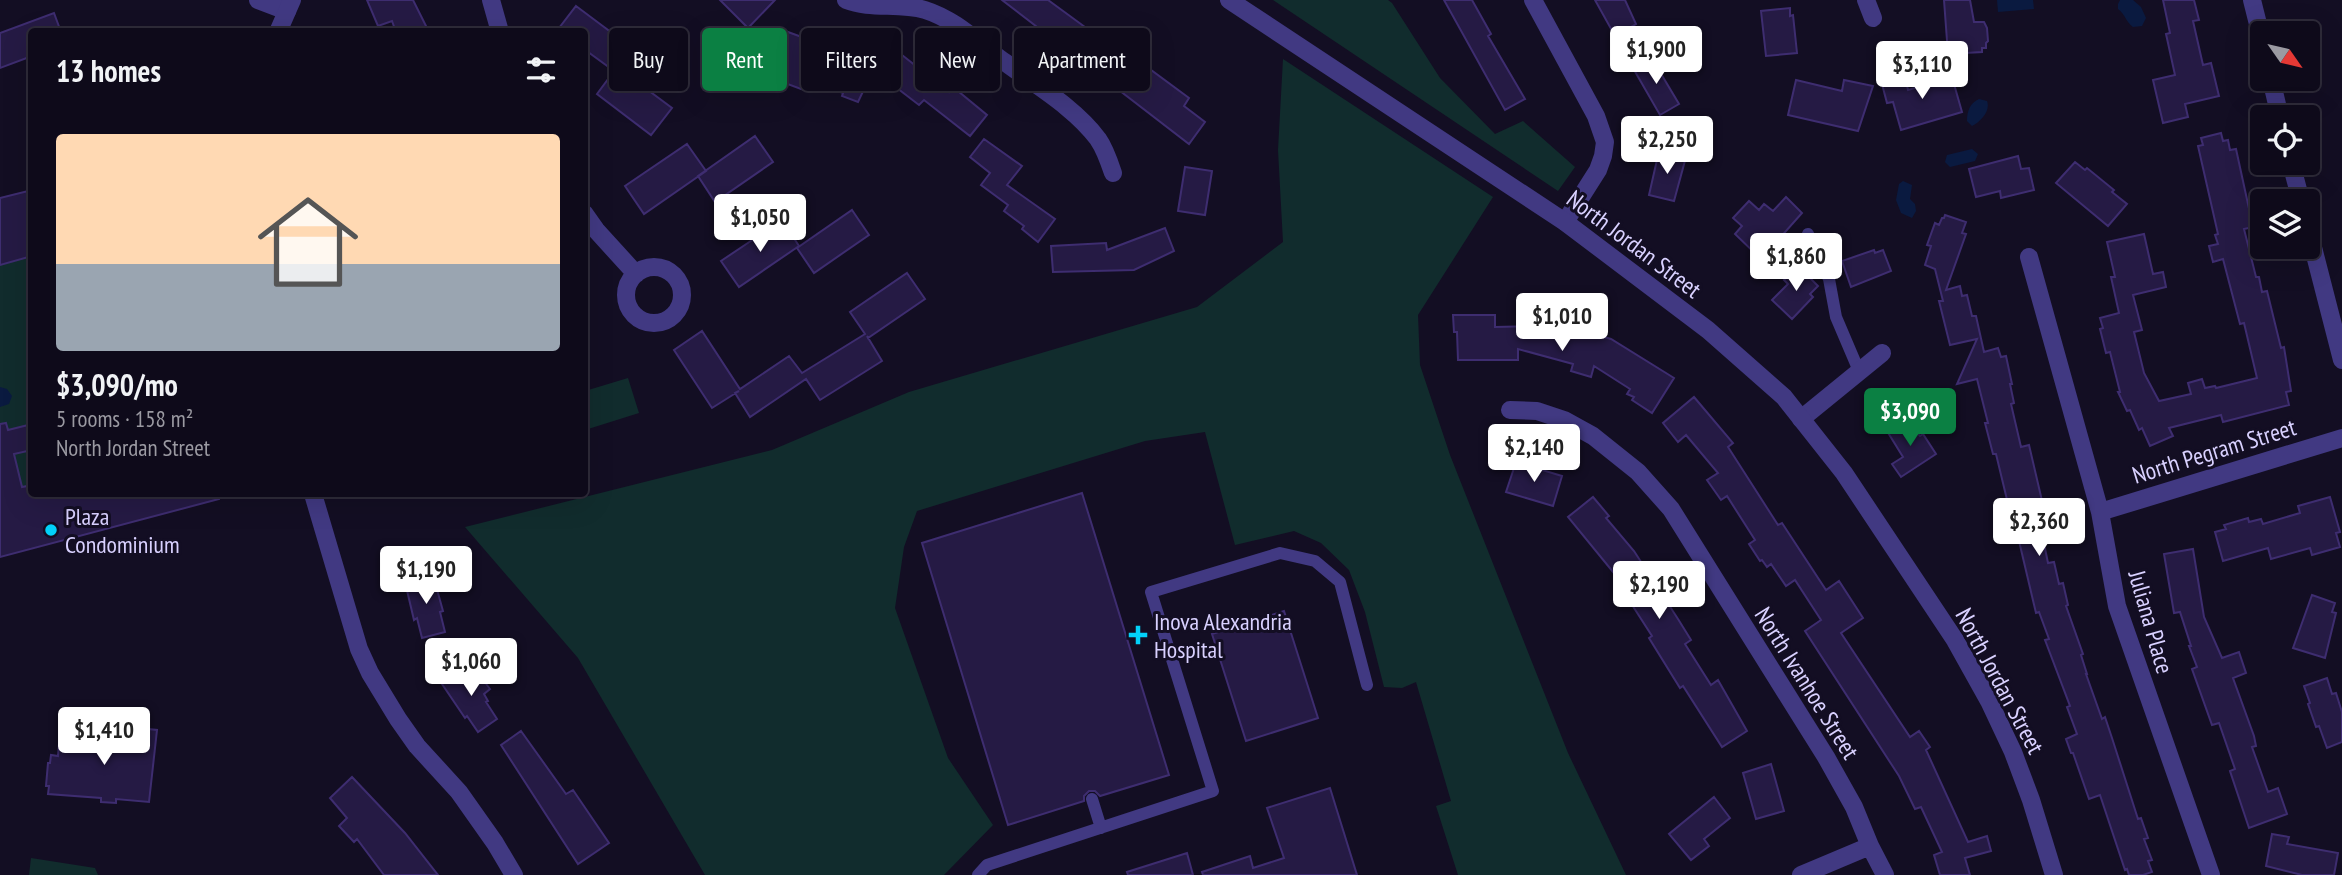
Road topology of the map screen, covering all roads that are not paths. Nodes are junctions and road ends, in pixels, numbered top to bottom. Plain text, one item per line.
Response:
1 (258, 0) edge
2 (491, 0) edge
3 (846, 0) edge
4 (1229, 0) edge
5 (1533, 0) edge
6 (1866, 0) edge
7 (2252, 0) edge
8 (289, 5) edge
9 (1873, 18) dead end
10 (2257, 21) edge
11 (280, 28) edge
12 (499, 28) edge
13 (1113, 173) dead end
14 (588, 219) edge
15 (1565, 222) junction
16 (1808, 234) dead end
17 (2029, 257) dead end
18 (2316, 259) edge
19 (636, 274) dead end
20 (1882, 353) dead end
21 (2342, 360) edge
22 (1859, 371) junction
23 (1510, 410) dead end
24 (1801, 419) junction
25 (2342, 438) edge
26 (314, 497) edge
27 (2100, 512) junction
28 (1367, 685) dead end
29 (1092, 799) dead end
30 (1101, 828) junction
31 (1870, 846) junction
32 (513, 875) edge
33 (978, 875) edge
34 (1801, 875) edge
35 (1885, 875) edge
36 (2054, 875) edge
37 (2211, 875) edge

1 - 8 street
2 - 12 street
3 - 13 street
4 - 15 street, North Jordan Street
5 - 15 street
6 - 9 street
7 - 10 street
8 - 11 street
14 - 19 street
15 - 24 street, North Jordan Street
16 - 22 lane
17 - 27 street, Juliana Place
18 - 21 street
20 - 22 street
22 - 24 street
23 - 31 street, North Ivanhoe Street
24 - 36 street, North Jordan Street
25 - 27 street, North Pegram Street
26 - 32 street
27 - 37 street, Juliana Place
28 - 30 lane
29 - 30 lane
30 - 33 lane
31 - 34 street
31 - 35 street, North Ivanhoe Street

